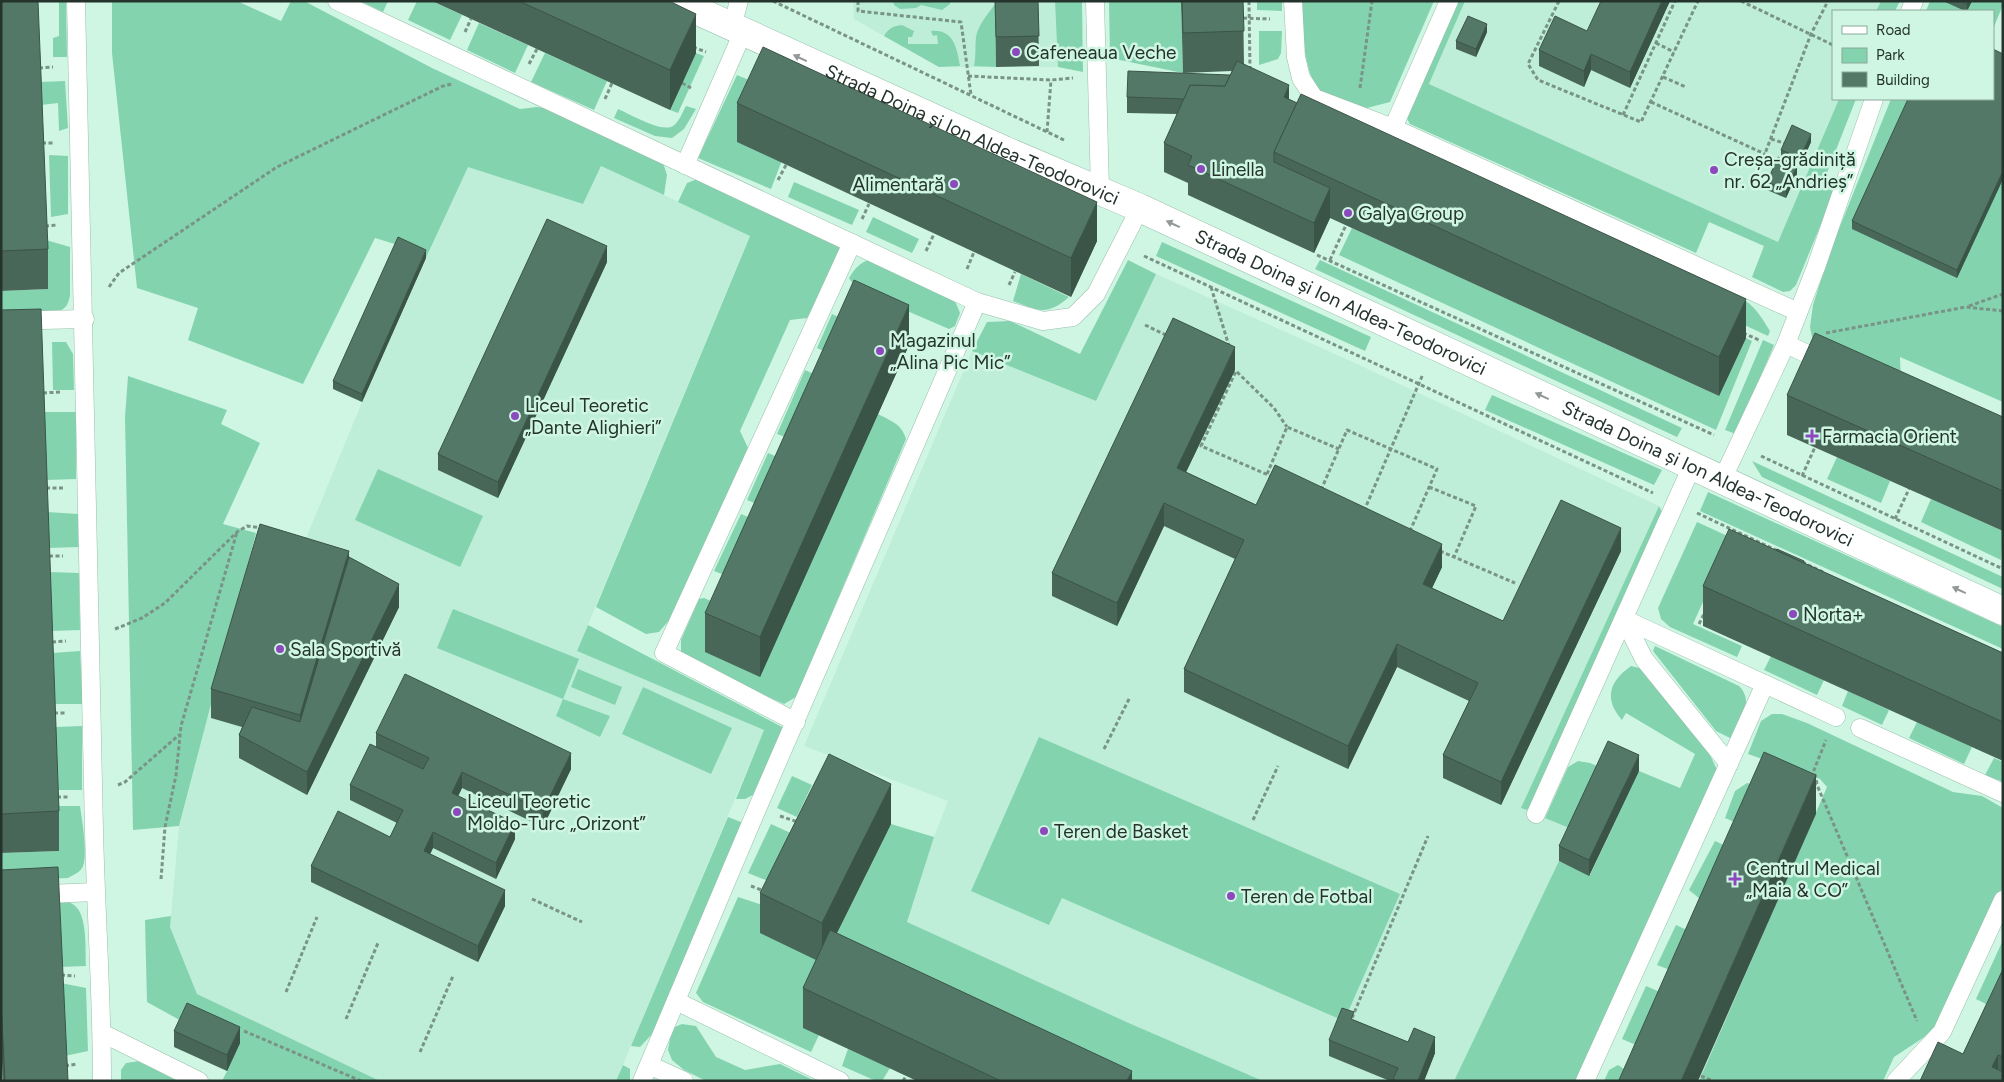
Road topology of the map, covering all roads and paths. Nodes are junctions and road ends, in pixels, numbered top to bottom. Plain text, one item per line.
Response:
1 (76, 1) edge
2 (337, 1) edge
3 (676, 1) edge
4 (773, 1) edge
5 (858, 1) edge
6 (1095, 1) edge
7 (1249, 1) edge
8 (1293, 1) edge
9 (1372, 1) edge
10 (1449, 1) edge
11 (1559, 1) edge
12 (1675, 1) edge
13 (1698, 1) edge
14 (1741, 1) edge
15 (1828, 1) edge
16 (1243, 18) edge
17 (1249, 18) junction
18 (738, 20) edge
19 (1811, 34) junction
20 (685, 43) edge
21 (1656, 43) junction
22 (1832, 44) edge
23 (1674, 52) junction
24 (729, 63) junction
25 (491, 74) junction
26 (1097, 74) junction
27 (968, 76) junction
28 (1663, 77) junction
29 (1250, 79) edge
30 (1051, 80) junction
31 (1686, 87) dead end
32 (971, 95) junction
33 (1874, 100) edge
34 (1651, 102) junction
35 (1356, 113) junction
36 (1623, 115) junction
37 (1392, 128) junction
38 (1048, 132) junction
39 (1771, 139) junction
40 (1787, 144) edge
41 (1765, 154) junction
42 (1099, 156) junction
43 (685, 165) junction
44 (1758, 174) junction
45 (1772, 178) edge
46 (1754, 182) dead end
47 (1100, 190) junction
48 (1140, 208) junction
49 (1346, 225) edge
50 (852, 243) junction
51 (1121, 245) junction
52 (1313, 254) dead end
53 (1330, 260) junction
54 (1211, 287) junction
55 (2003, 294) edge
56 (977, 302) junction
57 (1966, 307) junction
58 (2003, 311) edge
59 (1798, 312) junction
60 (85, 319) junction
61 (1, 321) edge
62 (1144, 325) dead end
63 (1735, 329) edge
64 (1172, 338) edge
65 (1786, 344) junction
66 (1436, 346) junction
67 (1229, 348) edge
68 (1755, 349) dead end
69 (1840, 369) edge
70 (1419, 384) junction
71 (1287, 427) junction
72 (1739, 446) junction
73 (1815, 447) edge
74 (1339, 449) junction
75 (1390, 449) junction
76 (1692, 466) junction
77 (1267, 474) junction
78 (1802, 476) junction
79 (1275, 478) edge
80 (1722, 480) junction
81 (1429, 487) junction
82 (1909, 489) edge
83 (1319, 496) edge
84 (1676, 503) junction
85 (1361, 518) edge
86 (1895, 519) junction
87 (268, 528) edge
88 (237, 532) junction
89 (1740, 533) junction
90 (1407, 537) edge
91 (1758, 541) junction
92 (1736, 542) edge
93 (1438, 550) edge
94 (1755, 550) edge
95 (1782, 552) edge
96 (1454, 557) junction
97 (1797, 560) edge
98 (1813, 567) junction
99 (2003, 569) edge
100 (1829, 574) edge
101 (1809, 575) edge
102 (1515, 583) dead end
103 (1708, 606) edge
104 (2003, 611) edge
105 (1624, 619) junction
106 (1699, 624) dead end
107 (90, 640) junction
108 (1765, 684) junction
109 (1130, 697) dead end
110 (1836, 717) joint
111 (796, 722) junction
112 (1860, 728) dead end
113 (180, 735) junction
114 (1104, 749) dead end
115 (1729, 764) junction
116 (1278, 766) dead end
117 (1806, 780) edge
118 (1817, 784) junction
119 (2003, 793) edge
120 (94, 796) junction
121 (1536, 814) dead end
122 (778, 815) dead end
123 (1253, 820) dead end
124 (801, 823) edge
125 (1428, 836) dead end
126 (161, 879) dead end
127 (747, 885) dead end
128 (95, 892) junction
129 (770, 894) edge
130 (1, 896) edge
131 (532, 899) dead end
132 (2003, 900) edge
133 (317, 916) dead end
134 (582, 922) dead end
135 (378, 943) dead end
136 (453, 976) dead end
137 (286, 992) dead end
138 (676, 1001) junction
139 (346, 1019) dead end
140 (1350, 1023) edge
141 (244, 1031) dead end
142 (102, 1033) junction
143 (1924, 1051) junction
144 (420, 1052) dead end
145 (646, 1073) edge
146 (906, 1076) edge
147 (1701, 1076) edge
148 (102, 1081) edge
149 (199, 1081) edge
150 (361, 1081) edge
151 (684, 1081) edge
152 (840, 1081) edge
153 (903, 1081) edge
154 (1585, 1081) edge
155 (1713, 1081) edge
156 (1896, 1081) edge

1 - 60 lane
2 - 25 lane
3 - 18 street, Strada Doina și Ion Aldea-Teodorovici
4 - 32 path
5 - 27 path
6 - 26 lane
7 - 17 path
8 - 35 lane
9 - 35 path
10 - 37 lane
11 - 36 path
12 - 21 path
13 - 23 path
14 - 19 path
15 - 19 path
16 - 17 path
17 - 29 path
18 - 24 lane
47 -> 18 street, Strada Doina și Ion Aldea-Teodorovici
19 - 22 path
19 - 39 path
20 - 24 path
21 - 23 path
21 - 36 path
23 - 28 path
24 - 43 lane
25 - 43 lane
25 - 60 path
26 - 30 path
26 - 42 lane
27 - 30 path
27 - 32 path
28 - 31 path
28 - 34 path
30 - 38 path
32 - 38 path
33 - 59 lane
34 - 36 path
34 - 41 path
35 - 37 lane
37 - 59 lane
38 - 42 path
39 - 40 path
39 - 41 path
41 - 44 path
42 - 47 lane
43 - 50 lane
44 - 45 path
44 - 46 path
47 - 48 street, Strada Doina și Ion Aldea-Teodorovici
48 - 51 lane
66 -> 48 street, Strada Doina și Ion Aldea-Teodorovici
49 - 53 path
50 - 56 lane
50 - 111 lane
51 - 54 path
51 - 56 lane
52 - 53 path
53 - 72 path
54 - 67 path
54 - 70 path
55 - 57 path
56 - 111 lane
57 - 58 path
57 - 65 path
59 - 65 lane
60 - 61 lane
60 - 107 lane
62 - 64 path
63 - 68 path
65 - 69 lane
65 - 72 lane
66 - 70 path
76 -> 66 street, Strada Doina și Ion Aldea-Teodorovici
70 - 75 path
70 - 84 path
71 - 74 path
71 - 77 path
71 - 77 path
72 - 78 path
72 - 80 lane
73 - 78 path
74 - 75 path
74 - 83 path
75 - 81 path
75 - 85 path
76 - 80 street, Strada Doina și Ion Aldea-Teodorovici
76 - 84 lane
77 - 79 path
78 - 86 path
104 -> 80 street, Strada Doina și Ion Aldea-Teodorovici
81 - 90 path
81 - 96 path
82 - 86 path
84 - 89 path
84 - 105 lane
86 - 99 path
87 - 88 path
88 - 107 path
88 - 113 path
89 - 91 path
89 - 92 path
91 - 94 path
91 - 95 path
93 - 96 path
96 - 102 path
97 - 98 path
98 - 100 path
98 - 101 path
103 - 106 path
105 - 108 lane
105 - 115 lane
105 - 121 lane
107 - 120 lane
108 - 110 lane
108 - 115 lane
109 - 114 path
110 - 118 path
111 - 138 lane
112 - 119 lane
113 - 120 path
113 - 126 path
115 - 154 lane
116 - 123 path
117 - 118 path
118 - 143 path
120 - 128 lane
122 - 124 path
125 - 140 path
127 - 129 path
128 - 130 lane
128 - 142 lane
131 - 134 path
132 - 143 lane
133 - 137 path
135 - 139 path
136 - 144 path
138 - 145 lane
138 - 152 lane
141 - 150 path
142 - 148 lane
142 - 149 lane
143 - 156 lane
145 - 151 lane
146 - 153 path
147 - 155 path

